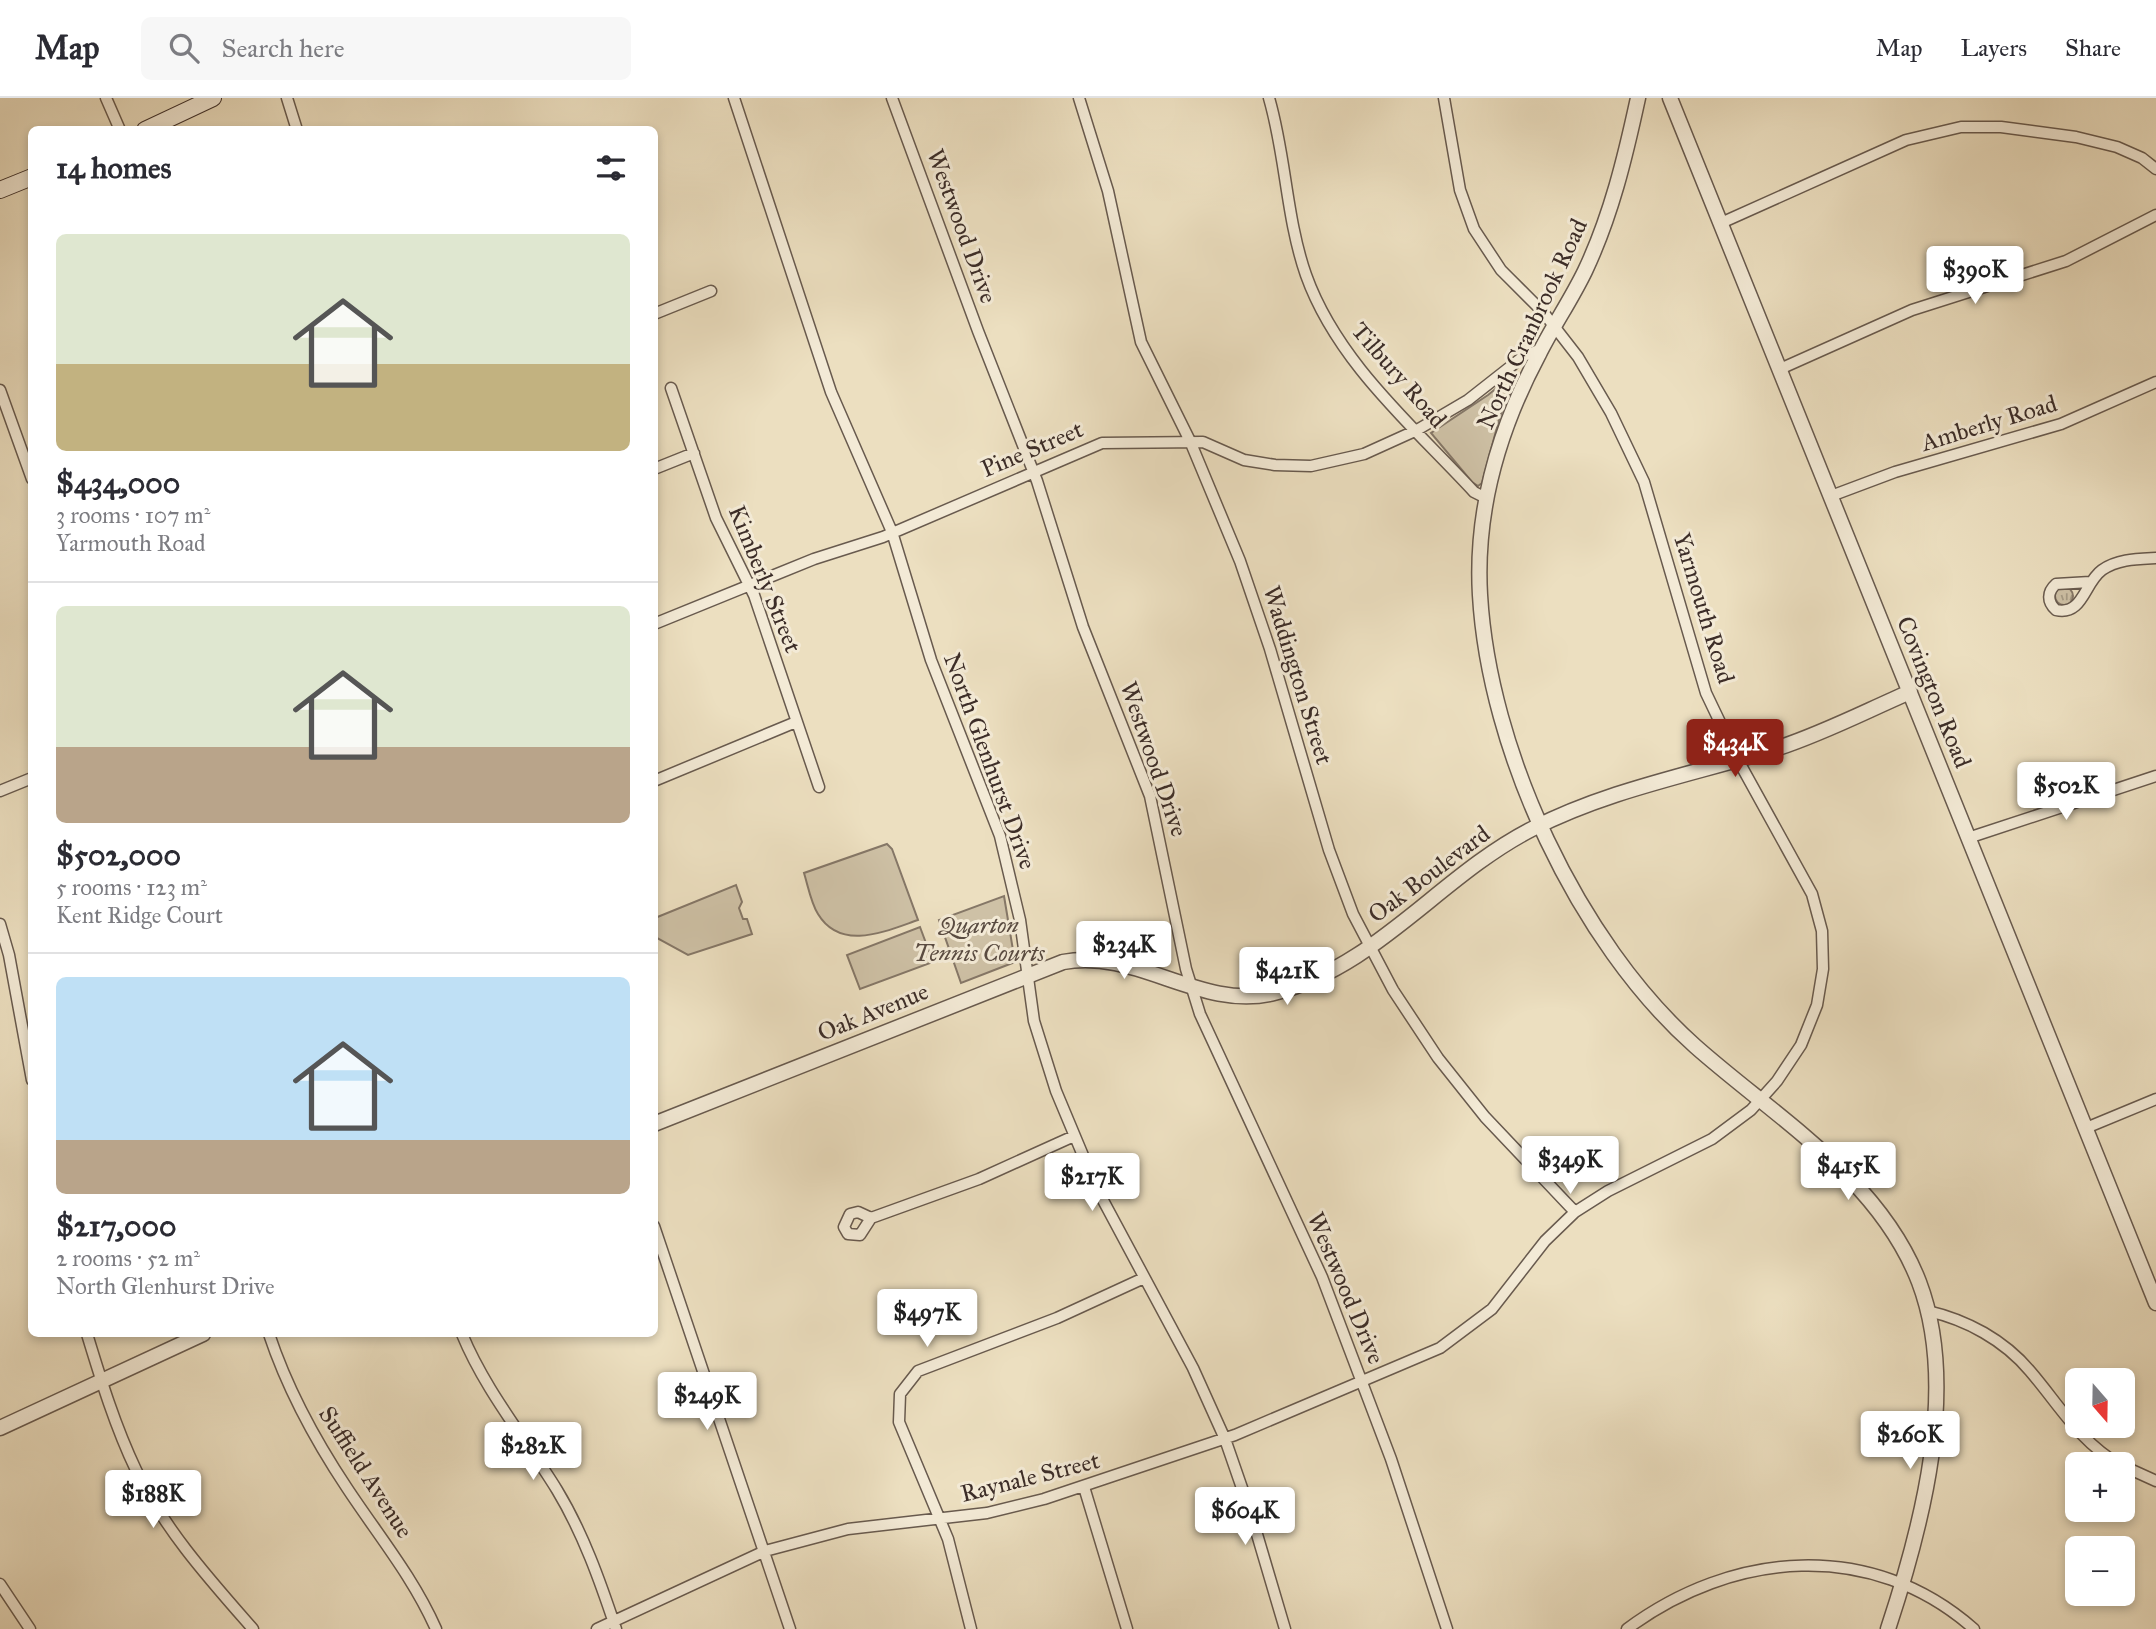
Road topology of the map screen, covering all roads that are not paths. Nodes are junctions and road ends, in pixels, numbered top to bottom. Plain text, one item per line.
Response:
1 (106, 98) edge
2 (213, 98) edge
3 (287, 98) edge
4 (734, 98) edge
5 (892, 98) edge
6 (1079, 98) edge
7 (1269, 98) edge
8 (1444, 98) edge
9 (1638, 98) edge
10 (1670, 98) edge
11 (118, 126) edge
12 (154, 126) edge
13 (296, 126) edge
14 (2156, 169) edge
15 (28, 179) edge
16 (0, 190) edge
17 (2156, 215) edge
18 (1721, 223) junction
19 (711, 291) dead end
20 (658, 312) edge
21 (1554, 327) junction
22 (1541, 349) junction
23 (1780, 369) junction
24 (2156, 382) edge
25 (671, 388) dead end
26 (0, 390) edge
27 (1417, 430) junction
28 (1190, 441) junction
29 (694, 453) junction
30 (658, 467) edge
31 (28, 468) edge
32 (1034, 471) junction
33 (1831, 496) junction
34 (1486, 498) junction
35 (892, 532) junction
36 (2156, 558) edge
37 (2090, 582) dead end
38 (750, 585) junction
39 (658, 622) edge
40 (1910, 692) junction
41 (796, 722) junction
42 (1738, 760) junction
43 (2156, 776) edge
44 (658, 779) edge
45 (28, 780) edge
46 (819, 787) dead end
47 (0, 791) edge
48 (1542, 824) junction
49 (1968, 838) junction
50 (0, 924) edge
51 (1370, 948) junction
52 (1028, 974) junction
53 (1192, 986) junction
54 (28, 1058) edge
55 (2156, 1099) edge
56 (1760, 1101) junction
57 (658, 1122) edge
58 (2085, 1128) junction
59 (1074, 1136) junction
60 (1575, 1212) junction
61 (871, 1218) dead end
62 (658, 1238) edge
63 (1144, 1278) junction
64 (2156, 1303) edge
65 (1928, 1311) junction
66 (88, 1337) edge
67 (196, 1337) edge
68 (271, 1337) edge
69 (463, 1337) edge
70 (1429, 1353) joint
71 (101, 1381) junction
72 (1363, 1383) junction
73 (0, 1428) edge
74 (1225, 1439) junction
75 (2101, 1452) edge
76 (2135, 1472) edge
77 (2156, 1481) edge
78 (1084, 1487) junction
79 (941, 1519) junction
80 (765, 1552) junction
81 (1902, 1582) junction
82 (0, 1584) edge
83 (614, 1625) edge
84 (30, 1629) edge
85 (253, 1629) edge
86 (436, 1629) edge
87 (597, 1629) edge
88 (790, 1629) edge
89 (971, 1629) edge
90 (1126, 1629) edge
91 (1285, 1629) edge
92 (1447, 1629) edge
93 (1627, 1629) edge
94 (1888, 1629) edge
95 (1974, 1629) edge

1 - 11 street
2 - 12 main road
3 - 13 street
4 - 35 street, North Glenhurst Drive
5 - 32 street, Westwood Drive
6 - 28 street, Waddington Street
7 - 27 street, Tilbury Road
8 - 21 street, Yarmouth Road
9 - 21 street, North Cranbrook Road
10 - 18 street, Covington Road
14 - 18 street
15 - 16 main road
17 - 23 street
18 - 23 street, Covington Road
19 - 20 street
21 - 22 street, North Cranbrook Road
21 - 42 street, Yarmouth Road
22 - 27 street, Pine Street
22 - 34 street, North Cranbrook Road
23 - 33 street, Covington Road
24 - 33 street, Amberly Road
25 - 29 street, Kimberly Street
26 - 31 street
27 - 28 street, Pine Street
27 - 34 street, Tilbury Road
28 - 32 street, Pine Street
28 - 51 street, Waddington Street
29 - 30 street
29 - 38 street, Kimberly Street
32 - 35 street, Pine Street
32 - 53 street, Westwood Drive
33 - 40 street, Covington Road
34 - 48 street, North Cranbrook Road
35 - 38 street, Pine Street
35 - 52 street, North Glenhurst Drive
36 - 37 street
38 - 39 street, Pine Street
38 - 41 street, Kimberly Street
40 - 42 street, Oak Boulevard
40 - 49 street, Covington Road
41 - 44 street
41 - 46 street, Kimberly Street
42 - 48 street, Oak Boulevard
42 - 56 street, Yarmouth Road
43 - 49 street
45 - 47 street
48 - 51 street, Oak Boulevard
48 - 56 street, North Cranbrook Road
49 - 58 street, Covington Road
50 - 54 street
51 - 53 street, Oak Boulevard
51 - 60 street, Waddington Street
52 - 53 street, Oak Avenue
52 - 57 street, Oak Avenue
52 - 59 street, North Glenhurst Drive
53 - 72 street, Westwood Drive
55 - 58 street
56 - 60 street, Yarmouth Road
56 - 65 street, North Cranbrook Road
58 - 64 street, Covington Road
59 - 61 street
59 - 63 street, North Glenhurst Drive
60 - 70 street, Yarmouth Road
62 - 80 street
63 - 74 street, North Glenhurst Drive
63 - 79 street
65 - 75 street
65 - 81 street, North Cranbrook Road
66 - 71 street
67 - 71 street
68 - 86 street, Suffield Avenue
69 - 83 street
70 - 72 street, Raynale Street
71 - 73 street
71 - 85 street
72 - 74 street, Raynale Street
72 - 92 street, Westwood Drive
74 - 78 street, Raynale Street
74 - 91 street, North Glenhurst Drive
76 - 77 street
78 - 79 street, Raynale Street
78 - 90 street
79 - 80 street, Raynale Street
79 - 89 street
80 - 83 street, Raynale Street
80 - 88 street
81 - 93 street
81 - 94 street, North Cranbrook Road
81 - 95 street
82 - 84 street
83 - 87 street, Raynale Street

